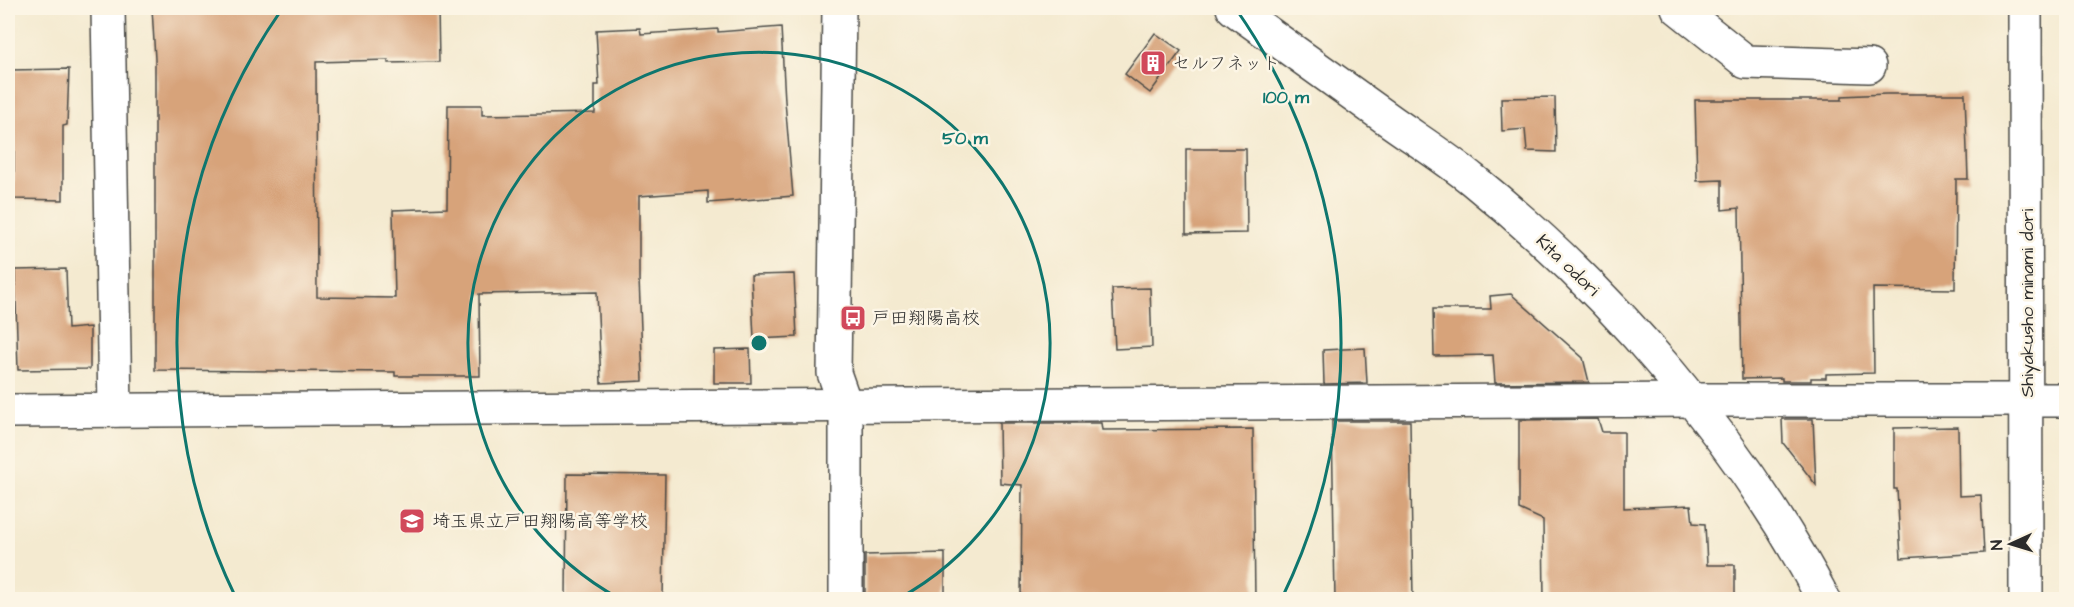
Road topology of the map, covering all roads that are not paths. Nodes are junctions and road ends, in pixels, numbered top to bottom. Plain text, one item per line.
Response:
1 (108, 8) edge
2 (839, 8) edge
3 (1233, 8) edge
4 (1678, 8) edge
5 (2025, 8) edge
6 (1869, 66) dead end
7 (1691, 400) junction
8 (2027, 400) junction
9 (2067, 400) edge
10 (846, 406) junction
11 (115, 410) junction
12 (8, 411) edge
13 (846, 600) edge
14 (1824, 600) edge
15 (2026, 600) edge

1 - 11 street
2 - 10 street
3 - 7 street, Kita odori
4 - 6 street
5 - 8 street, Shiyakusho minami dori
7 - 8 street
7 - 10 street
7 - 14 street, Kita odori
8 - 9 street
8 - 15 street, Shiyakusho minami dori
10 - 11 street
10 - 13 street
11 - 12 street

